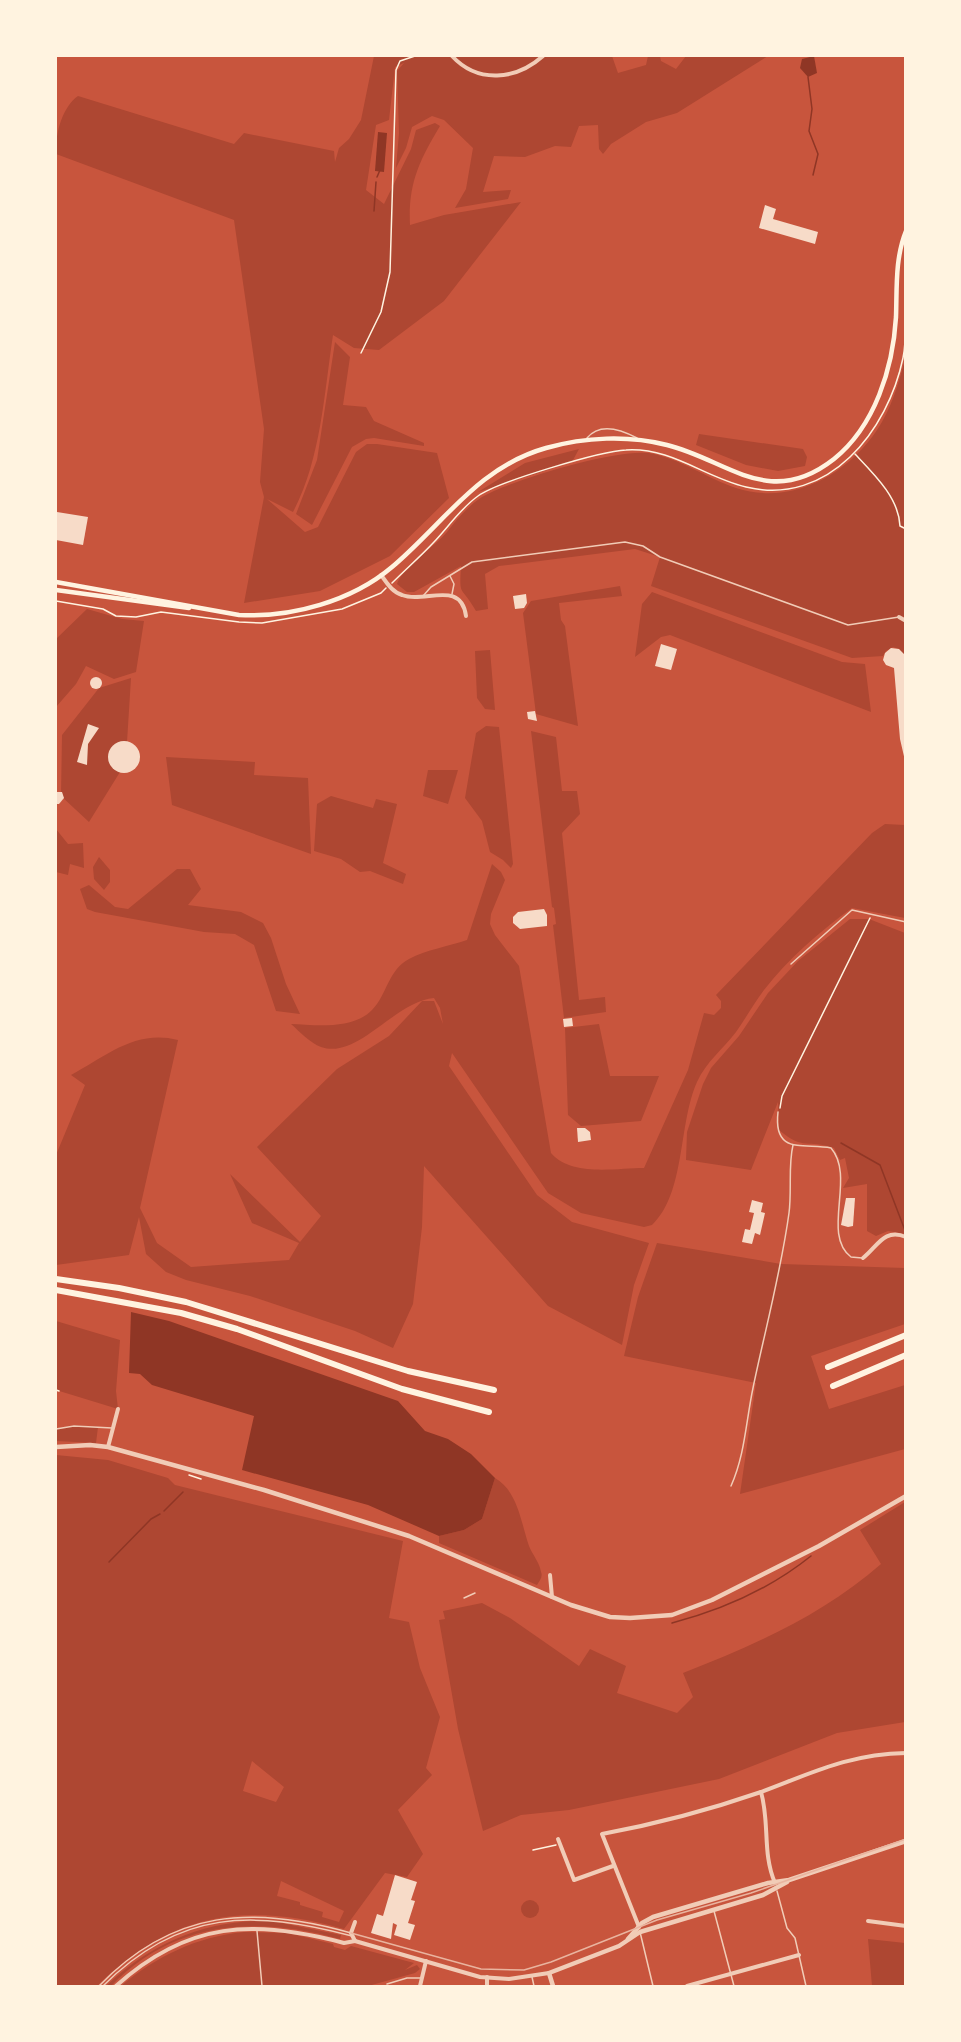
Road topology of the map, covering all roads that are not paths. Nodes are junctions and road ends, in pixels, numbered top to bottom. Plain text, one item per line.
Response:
1 (452, 56) edge
2 (543, 56) edge
3 (906, 231) edge
4 (640, 440) junction
5 (585, 441) junction
6 (381, 575) junction
7 (450, 576) junction
8 (56, 582) edge
9 (56, 590) edge
10 (451, 594) junction
11 (422, 597) junction
12 (195, 608) junction
13 (466, 615) dead end
14 (899, 617) joint
15 (906, 621) edge
16 (906, 922) edge
17 (791, 964) dead end
18 (778, 1112) road end
19 (793, 1145) junction
20 (906, 1237) edge
21 (863, 1258) joint
22 (56, 1279) edge
23 (56, 1290) edge
24 (906, 1335) edge
25 (906, 1355) edge
26 (828, 1367) dead end
27 (833, 1386) dead end
28 (494, 1390) dead end
29 (118, 1409) dead end
30 (489, 1412) dead end
31 (113, 1428) junction
32 (56, 1429) edge
33 (56, 1447) edge
34 (108, 1448) junction
35 (731, 1486) dead end
36 (906, 1496) edge
37 (550, 1575) dead end
38 (475, 1593) dead end
39 (552, 1597) junction
40 (464, 1598) dead end
41 (906, 1753) edge
42 (761, 1792) junction
43 (558, 1839) dead end
44 (906, 1840) edge
45 (613, 1866) junction
46 (789, 1880) junction
47 (774, 1882) junction
48 (777, 1890) junction
49 (714, 1910) junction
50 (868, 1921) dead end
51 (355, 1922) dead end
52 (906, 1926) edge
53 (257, 1928) junction
54 (639, 1929) junction
55 (353, 1937) junction
56 (799, 1955) junction
57 (426, 1961) junction
58 (549, 1973) junction
59 (730, 1974) junction
60 (532, 1976) junction
61 (487, 1977) junction
62 (421, 1978) junction
63 (387, 1984) dead end
64 (99, 1986) edge
65 (104, 1986) edge
66 (116, 1986) edge
67 (262, 1986) edge
68 (420, 1986) edge
69 (487, 1986) edge
70 (534, 1986) edge
71 (553, 1986) edge
72 (653, 1986) edge
73 (687, 1986) edge
74 (734, 1986) edge
75 (806, 1986) edge

1 - 2 street
3 - 4 main road
4 - 5 main road
4 - 5 lane
5 - 6 main road
6 - 11 street
6 - 12 main road
7 - 10 lane
7 - 11 lane
7 - 14 lane
8 - 12 main road
9 - 12 main road
10 - 11 street
10 - 13 street
14 - 15 street
16 - 17 lane
18 - 19 lane
19 - 21 lane
19 - 35 lane
20 - 21 street
22 - 28 highway
23 - 30 highway
24 - 26 highway
25 - 27 highway
29 - 31 street
31 - 32 lane
31 - 34 street
33 - 34 street
34 - 39 street
36 - 39 street
37 - 39 street
38 - 40 lane
41 - 42 street
42 - 45 street
42 - 47 street
43 - 45 street
44 - 46 street
45 - 54 street
46 - 47 street
46 - 48 street
47 - 48 street
47 - 54 street
48 - 49 street
48 - 56 lane
49 - 54 street
49 - 59 lane
50 - 52 street
51 - 55 street
53 - 55 street
53 - 66 street
53 - 67 lane
54 - 58 street
54 - 72 lane
55 - 57 street
55 - 64 lane
55 - 65 lane
56 - 59 street
56 - 75 lane
57 - 61 street
57 - 62 street
58 - 60 street
58 - 71 street
59 - 73 street
59 - 74 lane
60 - 61 street
60 - 70 lane
61 - 69 street
62 - 63 lane
62 - 68 street

